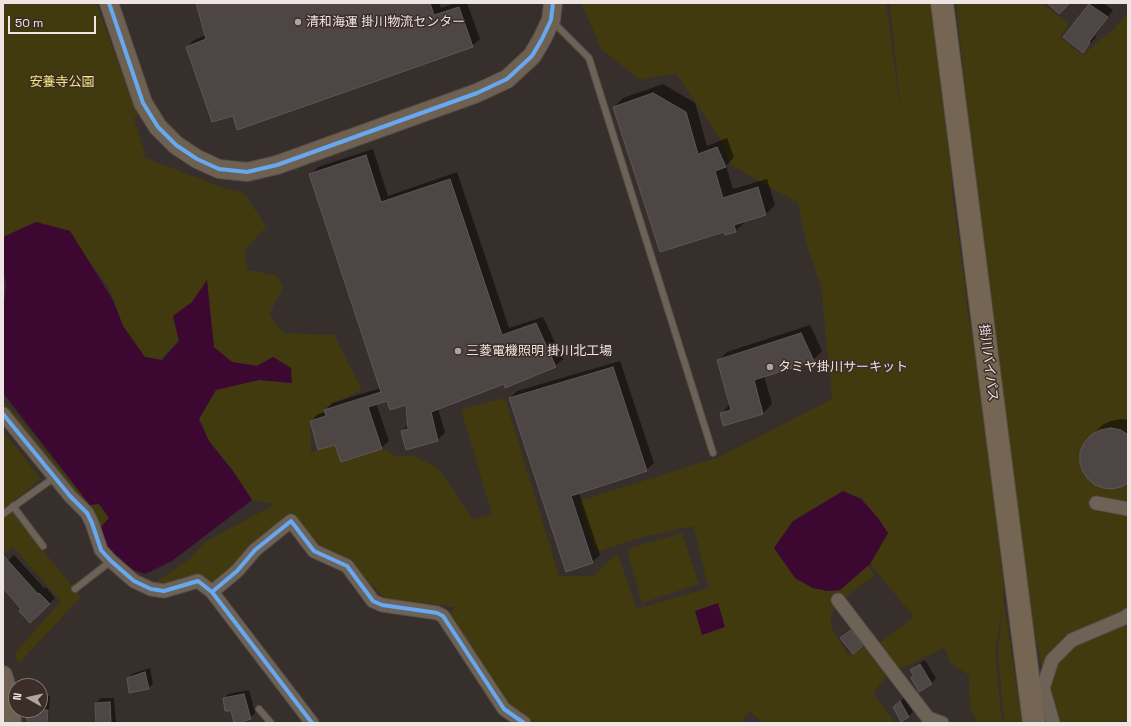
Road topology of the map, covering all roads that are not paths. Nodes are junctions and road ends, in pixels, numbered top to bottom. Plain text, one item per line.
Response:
1 (109, 3) edge
2 (942, 3) edge
3 (552, 11) edge
4 (3, 414) edge
5 (713, 453) dead end
6 (55, 477) junction
7 (1096, 503) dead end
8 (14, 506) junction
9 (1128, 509) edge
10 (3, 514) edge
11 (44, 546) dead end
12 (111, 560) junction
13 (75, 589) dead end
14 (212, 592) junction
15 (838, 600) dead end
16 (1128, 615) edge
17 (3, 675) edge
18 (259, 709) dead end
19 (12, 723) edge
20 (271, 723) edge
21 (312, 723) edge
22 (524, 723) edge
23 (942, 723) edge
24 (1034, 723) edge
25 (1053, 723) edge

1 - 3 street
2 - 24 highway, 掛川バイパス
3 - 5 lane
4 - 6 street
6 - 8 lane
6 - 12 street
7 - 9 street
8 - 10 lane
8 - 11 lane
12 - 13 lane
12 - 14 street
14 - 21 street
14 - 22 street
15 - 23 street
16 - 25 street
17 - 19 street
18 - 20 lane

